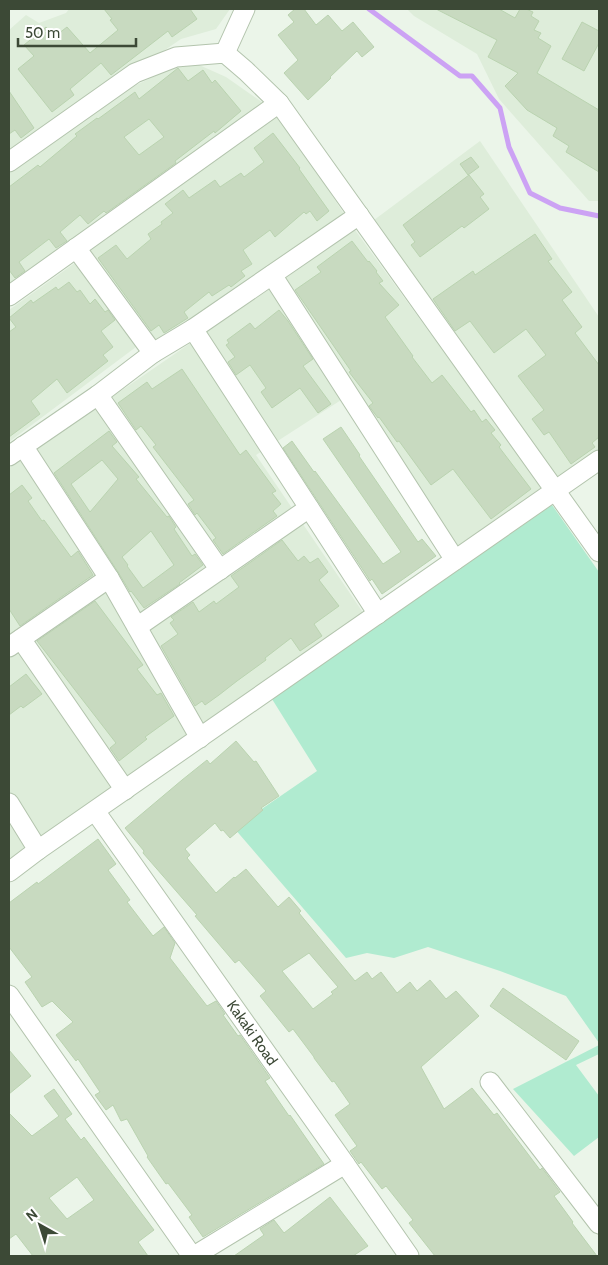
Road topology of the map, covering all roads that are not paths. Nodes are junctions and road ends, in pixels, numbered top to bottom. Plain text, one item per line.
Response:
1 (245, 9) edge
2 (225, 53) junction
3 (280, 103) junction
4 (9, 162) edge
5 (359, 215) junction
6 (76, 248) junction
7 (272, 274) junction
8 (9, 296) edge
9 (193, 329) junction
10 (153, 353) junction
11 (98, 395) junction
12 (16, 451) edge
13 (599, 460) edge
14 (556, 490) junction
15 (309, 508) junction
16 (599, 552) edge
17 (455, 560) junction
18 (220, 570) junction
19 (109, 578) junction
20 (378, 614) junction
21 (137, 627) junction
22 (15, 643) edge
23 (200, 738) junction
24 (125, 790) junction
25 (9, 803) edge
26 (95, 811) junction
27 (38, 850) junction
28 (9, 872) edge
29 (9, 995) edge
30 (490, 1082) dead end
31 (345, 1164) junction
32 (599, 1224) edge
33 (193, 1256) edge
34 (409, 1256) edge

1 - 2 street
2 - 3 street
2 - 4 street
3 - 5 street
3 - 6 street
5 - 7 street
5 - 14 street
6 - 8 street
6 - 10 street
7 - 9 street
7 - 17 street
9 - 10 street
9 - 15 street
10 - 11 street
11 - 12 street
11 - 18 street
12 - 19 street
13 - 14 street
14 - 16 street
14 - 17 street
15 - 18 street
15 - 20 street
17 - 20 street
18 - 21 street
19 - 21 street
19 - 22 street
20 - 23 street
21 - 23 street
22 - 24 street
23 - 24 street
24 - 26 street
25 - 27 street
26 - 27 street
26 - 31 street, Kakaki Road
27 - 28 street
29 - 33 street
30 - 32 street
31 - 33 street
31 - 34 street, Kakaki Road

